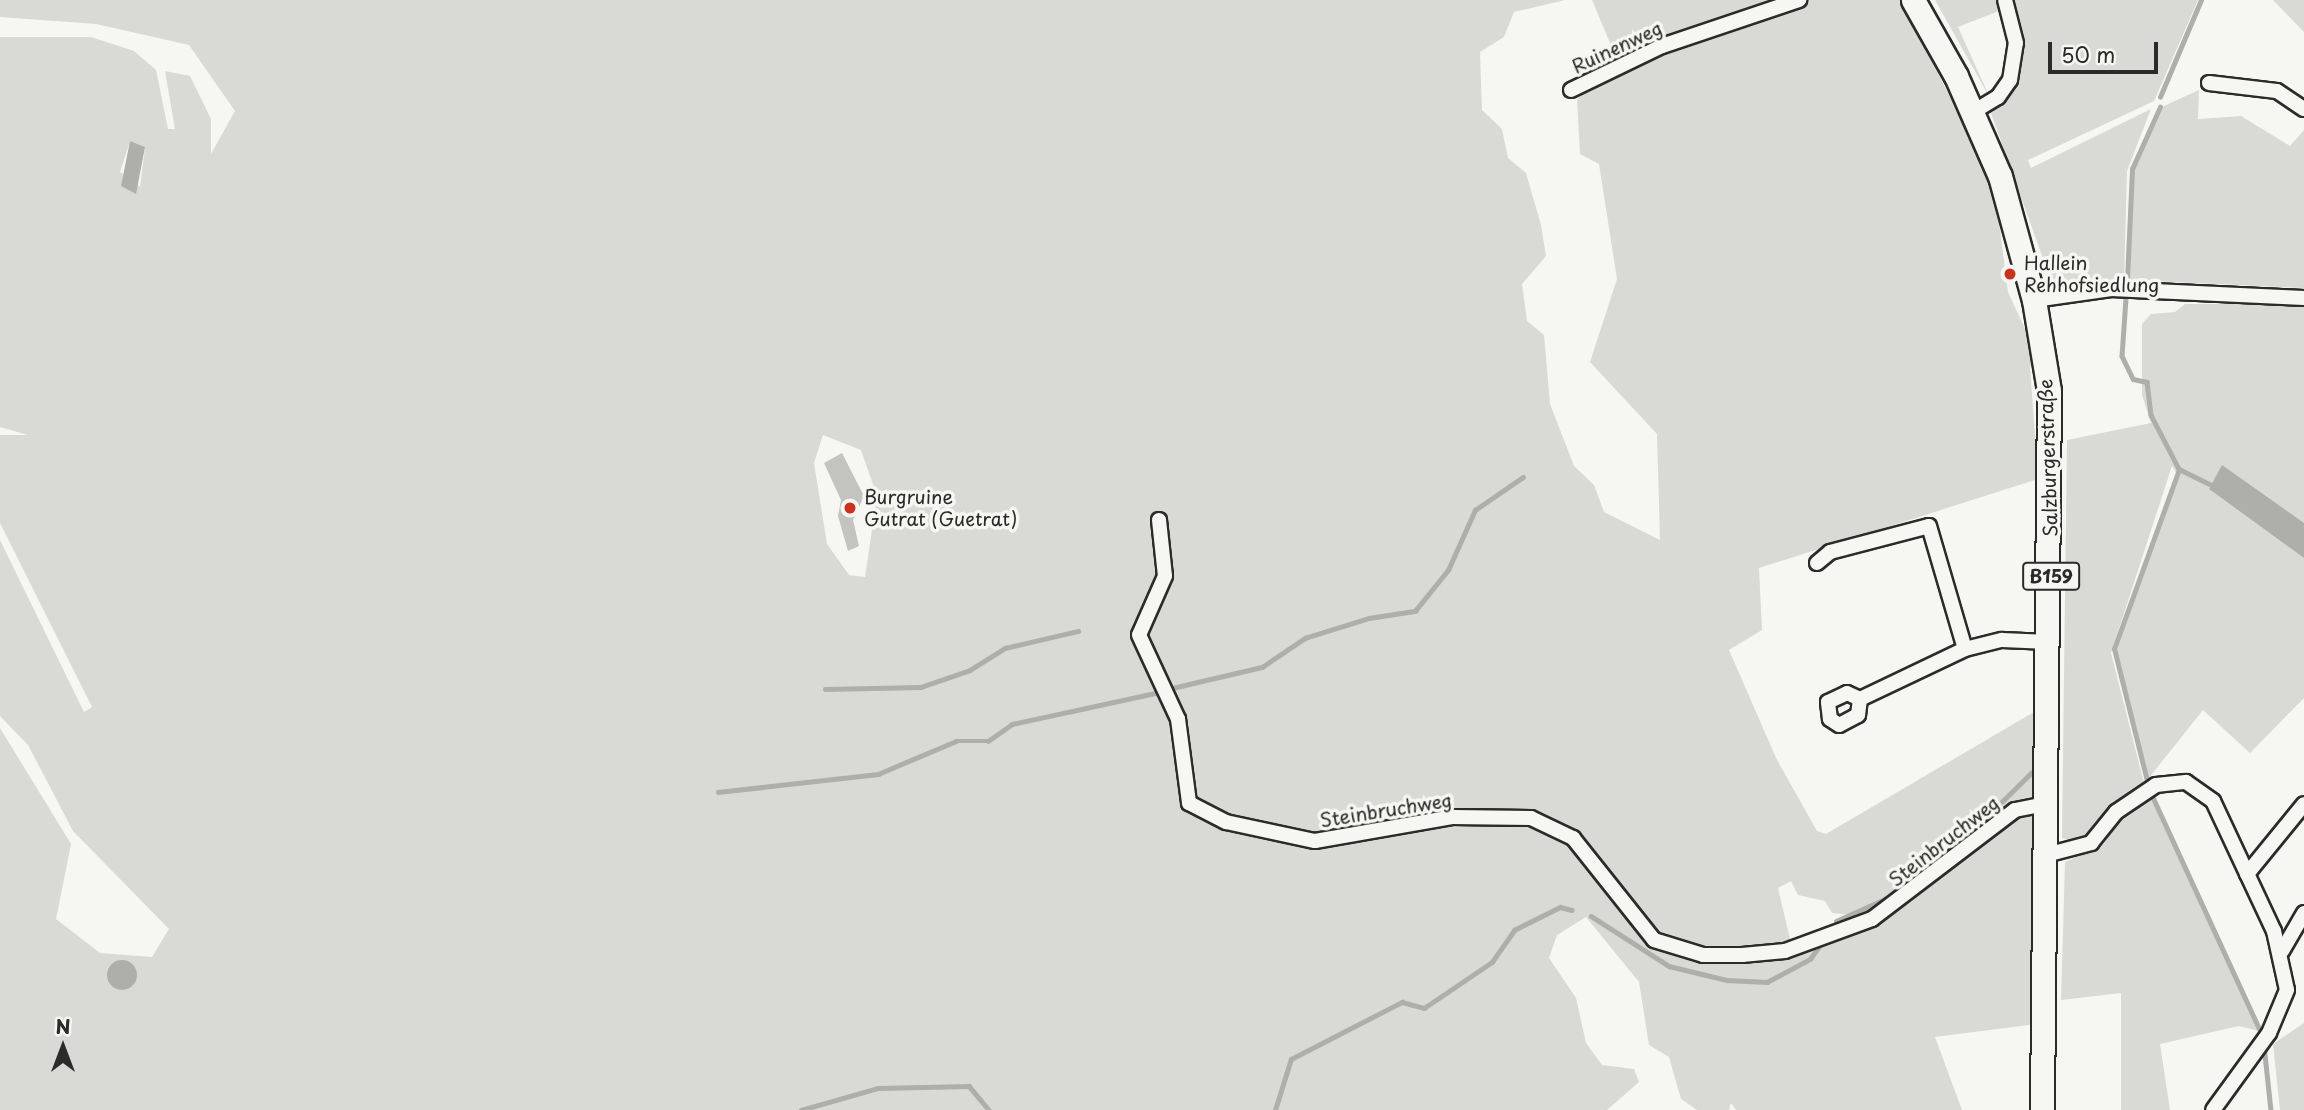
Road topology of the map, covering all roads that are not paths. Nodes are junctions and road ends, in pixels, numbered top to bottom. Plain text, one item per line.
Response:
1 (1799, 0) edge
2 (1913, 0) edge
3 (2005, 0) edge
4 (2209, 83) dead end
5 (1572, 90) dead end
6 (2304, 109) edge
7 (1973, 111) junction
8 (2304, 298) edge
9 (2034, 300) junction
10 (1159, 520) dead end
11 (1817, 563) dead end
12 (2040, 641) junction
13 (1965, 649) junction
14 (1860, 699) dead end
15 (2039, 804) junction
16 (2304, 804) edge
17 (2046, 855) junction
18 (2247, 874) junction
19 (2304, 913) edge
20 (2282, 951) junction
21 (2042, 1110) edge
22 (2213, 1110) edge

1 - 5 street, Ruinenweg
2 - 7 main road, Salzburgerstraße / B159
3 - 7 street
4 - 6 street
7 - 9 main road, Salzburgerstraße / B159
8 - 9 street
9 - 12 main road, Salzburgerstraße / B159
10 - 15 street, Steinbruchweg
11 - 13 street
12 - 13 street
12 - 15 main road, Salzburgerstraße / B159
13 - 14 street
15 - 17 main road, Salzburgerstraße / B159
16 - 18 street
17 - 18 street
17 - 21 main road, Salzburgerstraße / B159
18 - 20 street
19 - 20 street
20 - 22 street

